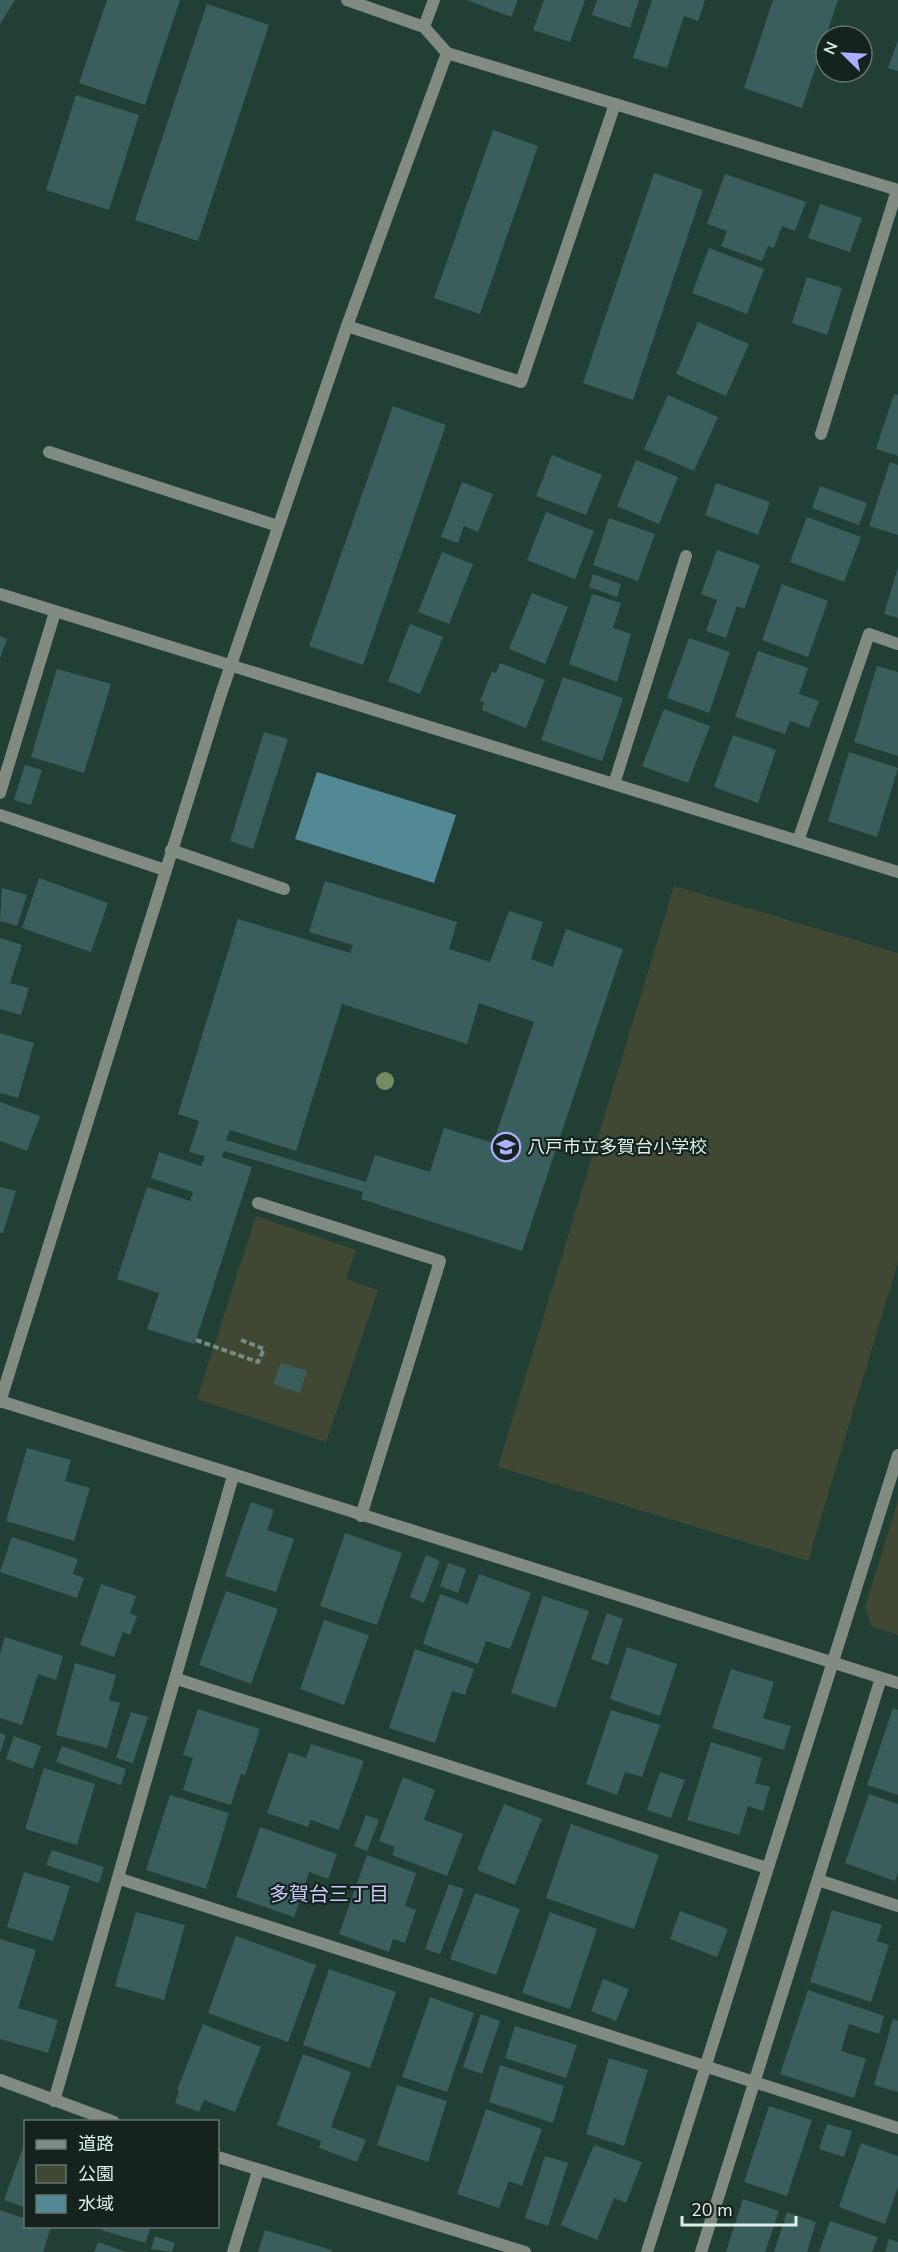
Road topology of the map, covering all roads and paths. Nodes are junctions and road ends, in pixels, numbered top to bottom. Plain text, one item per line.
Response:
1 (347, 0) edge
2 (434, 0) edge
3 (424, 27) junction
4 (447, 53) junction
5 (615, 104) junction
6 (898, 190) edge
7 (347, 326) junction
8 (821, 434) dead end
9 (49, 452) dead end
10 (278, 526) junction
11 (686, 556) dead end
12 (0, 594) edge
13 (55, 612) junction
14 (898, 644) edge
15 (230, 666) junction
16 (614, 784) junction
17 (0, 793) edge
18 (0, 815) edge
19 (798, 841) junction
20 (171, 850) junction
21 (165, 870) junction
22 (898, 872) edge
23 (284, 889) dead end
24 (258, 1203) dead end
25 (196, 1340) dead end
26 (241, 1341) dead end
27 (0, 1401) edge
28 (898, 1455) edge
29 (233, 1476) junction
30 (361, 1516) junction
31 (833, 1663) junction
32 (881, 1678) junction
33 (177, 1679) junction
34 (898, 1683) edge
35 (767, 1868) junction
36 (120, 1879) junction
37 (818, 1880) junction
38 (898, 1906) edge
39 (704, 2066) junction
40 (0, 2080) edge
41 (754, 2082) junction
42 (54, 2101) junction
43 (111, 2120) edge
44 (898, 2128) edge
45 (219, 2157) edge
46 (258, 2171) junction
47 (233, 2252) edge
48 (525, 2252) edge
49 (647, 2252) edge
50 (701, 2252) edge

1 - 3 street
2 - 3 street
3 - 4 street
4 - 5 street
4 - 7 street
5 - 6 street
5 - 7 street
6 - 8 street
7 - 10 street
9 - 10 street
10 - 15 street
11 - 16 street
12 - 13 street
13 - 15 street
13 - 17 street
14 - 19 street
15 - 16 street
15 - 20 street
16 - 19 street
18 - 21 street
19 - 22 street
20 - 21 street
20 - 23 street
21 - 27 street
24 - 30 street
25 - 26 path
27 - 29 street
28 - 31 street
29 - 30 street
29 - 33 street
30 - 31 street
31 - 32 street
31 - 35 street
32 - 34 street
32 - 37 street
33 - 35 street
33 - 36 street
35 - 39 street
36 - 39 street
36 - 42 street
37 - 38 street
37 - 41 street
39 - 41 street
39 - 49 street
40 - 42 street
41 - 44 street
41 - 50 street
42 - 43 street
45 - 46 street
46 - 47 street
46 - 48 street

